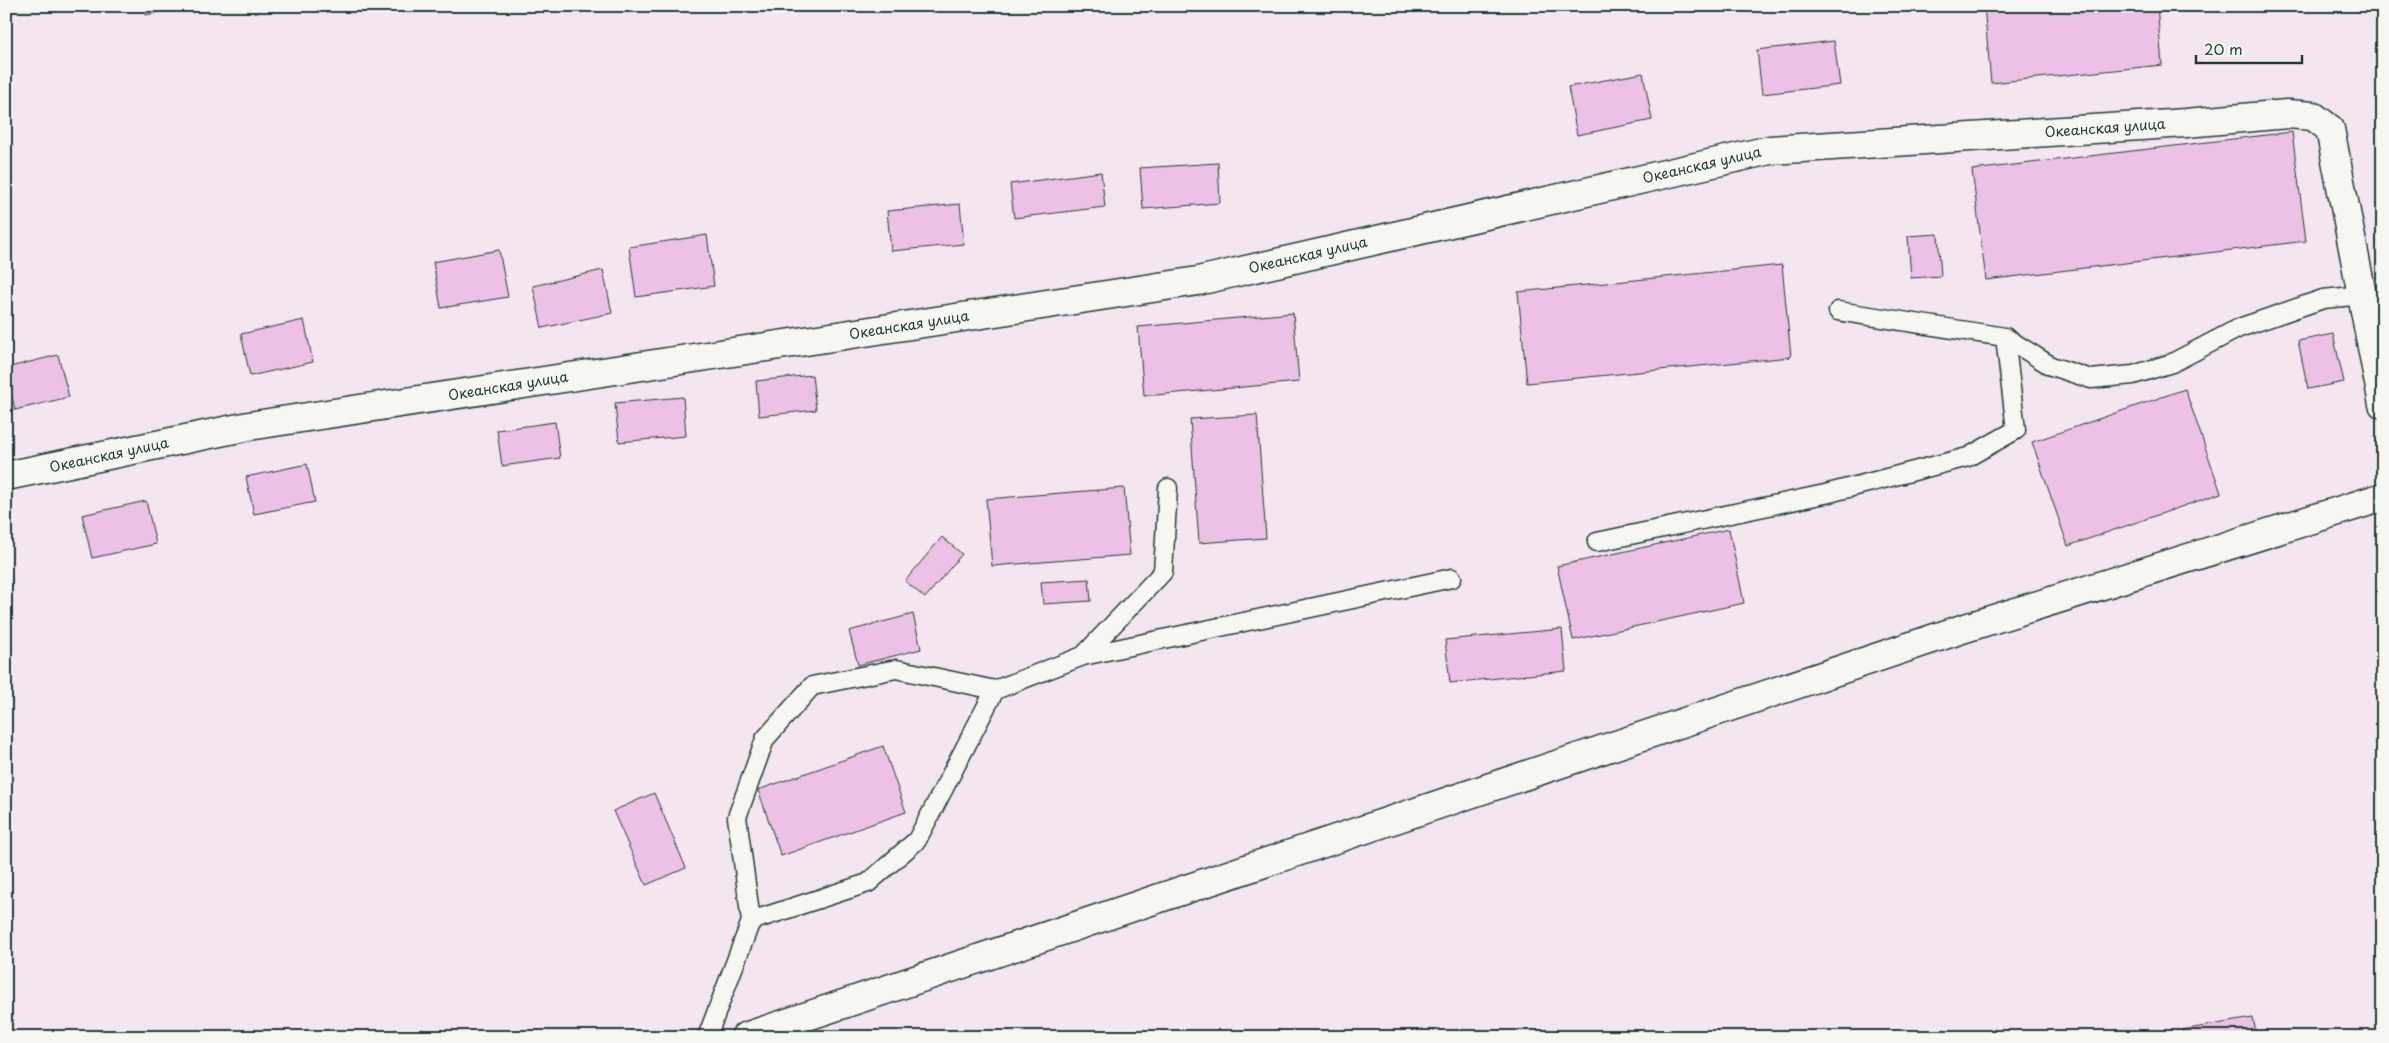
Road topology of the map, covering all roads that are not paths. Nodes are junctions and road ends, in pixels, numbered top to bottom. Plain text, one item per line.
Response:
1 (2363, 295) junction
2 (1838, 311) dead end
3 (2005, 337) junction
4 (2383, 404) edge
5 (6, 476) edge
6 (1168, 488) dead end
7 (2383, 497) edge
8 (1597, 542) dead end
9 (1452, 578) dead end
10 (1083, 656) junction
11 (995, 690) junction
12 (751, 920) junction
13 (707, 1037) edge
14 (745, 1037) edge

1 - 3 lane
1 - 4 street, Океанская улица
1 - 5 street, Океанская улица
2 - 3 lane
3 - 8 lane
6 - 10 lane
7 - 14 street
9 - 10 lane
10 - 11 lane
11 - 12 lane
11 - 12 lane
12 - 13 lane

